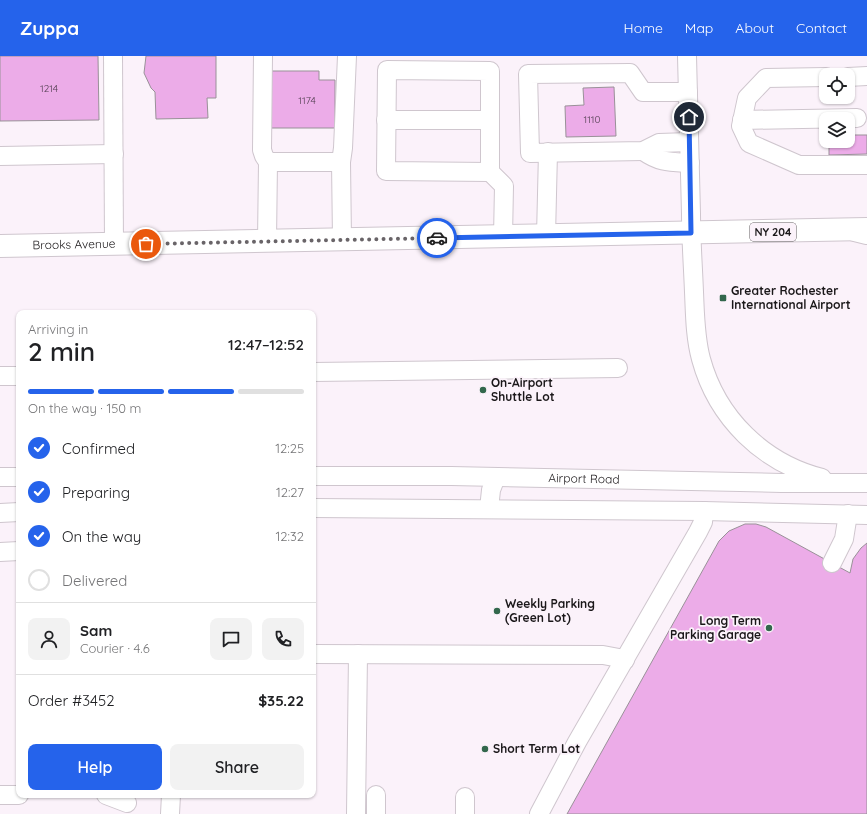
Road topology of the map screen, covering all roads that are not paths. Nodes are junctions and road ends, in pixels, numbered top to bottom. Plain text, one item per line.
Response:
1 (113, 56) edge
2 (263, 56) edge
3 (347, 56) edge
4 (687, 56) edge
5 (867, 76) edge
6 (819, 77) edge
7 (855, 77) edge
8 (688, 92) junction
9 (857, 118) dead end
10 (386, 120) junction
11 (490, 120) junction
12 (742, 120) junction
13 (689, 142) junction
14 (643, 151) junction
15 (548, 152) junction
16 (114, 154) junction
17 (0, 156) edge
18 (268, 162) junction
19 (341, 162) junction
20 (690, 163) junction
21 (867, 165) edge
22 (490, 172) junction
23 (863, 231) edge
24 (691, 233) junction
25 (546, 236) junction
26 (503, 237) junction
27 (0, 240) edge
28 (342, 240) junction
29 (267, 241) junction
30 (114, 245) junction
31 (0, 246) edge
32 (33, 246) junction
33 (618, 368) dead end
34 (316, 372) edge
35 (0, 376) edge
36 (16, 376) edge
37 (316, 476) edge
38 (0, 477) edge
39 (16, 477) edge
40 (496, 477) junction
41 (861, 483) edge
42 (316, 508) edge
43 (489, 509) junction
44 (704, 511) junction
45 (16, 512) edge
46 (0, 513) edge
47 (848, 514) junction
48 (867, 515) edge
49 (16, 551) edge
50 (0, 552) edge
51 (832, 563) dead end
52 (316, 654) edge
53 (358, 654) junction
54 (625, 660) junction
55 (16, 794) edge
56 (0, 795) edge
57 (376, 795) dead end
58 (113, 798) edge
59 (171, 798) edge
60 (126, 804) edge
61 (170, 814) edge
62 (356, 814) edge
63 (376, 814) edge
64 (539, 814) edge

1 - 16 street
2 - 18 street
3 - 19 street
4 - 8 street, Airport Road
5 - 7 street
6 - 12 street
8 - 13 street, Airport Road
8 - 15 street
9 - 12 street
10 - 11 street
10 - 11 street
10 - 22 street
11 - 22 street
12 - 21 street
13 - 14 street
13 - 20 street, Airport Road
14 - 15 street
14 - 20 street
15 - 25 street
16 - 17 street
16 - 30 street
18 - 19 street
18 - 29 street
19 - 28 street
20 - 24 street, Airport Road
22 - 26 street
23 - 24 main road, Brooks Avenue / NY 204
24 - 25 main road, Brooks Avenue / NY 204
24 - 41 street, Airport Road
25 - 26 main road, Brooks Avenue / NY 204
26 - 28 main road, Brooks Avenue / NY 204
27 - 32 main road
28 - 29 main road, Brooks Avenue / NY 204
29 - 30 main road, Brooks Avenue / NY 204
30 - 32 main road, Brooks Avenue / NY 204
31 - 32 main road, Brooks Avenue / NY 204
33 - 34 street
35 - 36 street
37 - 40 street, Airport Road
38 - 39 street
40 - 41 street, Airport Road
40 - 43 street
42 - 43 street
43 - 44 street
44 - 47 street
44 - 54 street
45 - 46 street
47 - 48 street
47 - 51 street
49 - 50 street
52 - 53 street
53 - 54 street
53 - 62 street
54 - 64 street
55 - 56 street
57 - 63 street
58 - 60 street
59 - 61 street

